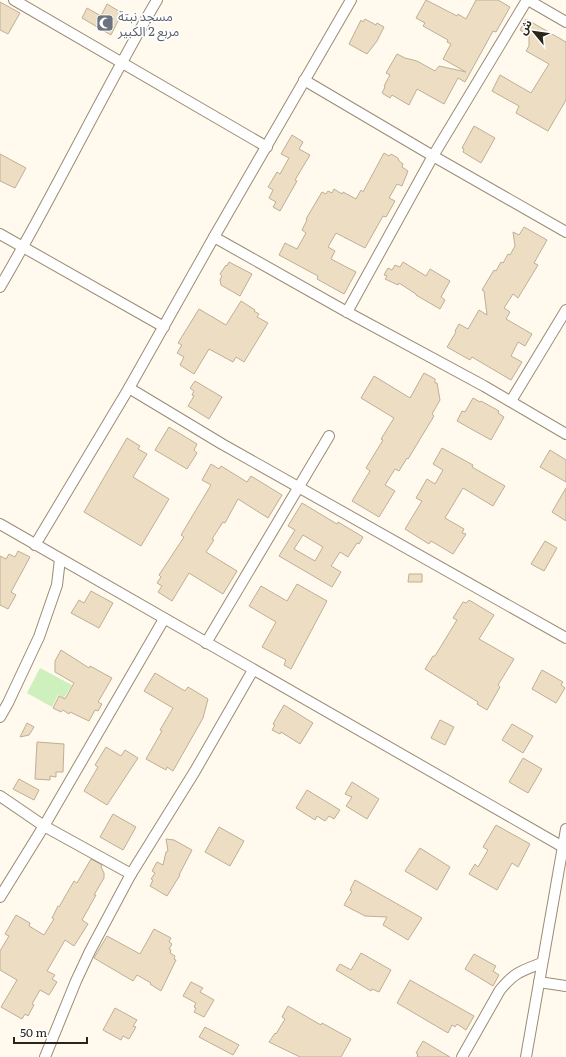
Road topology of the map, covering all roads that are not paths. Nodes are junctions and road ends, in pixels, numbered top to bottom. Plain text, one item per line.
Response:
1 (14, 0) edge
2 (157, 0) edge
3 (351, 0) edge
4 (528, 0) edge
5 (566, 22) edge
6 (122, 61) junction
7 (304, 80) junction
8 (267, 147) junction
9 (433, 156) junction
10 (566, 232) edge
11 (0, 234) edge
12 (214, 237) junction
13 (23, 248) junction
14 (0, 287) edge
15 (566, 310) edge
16 (347, 312) junction
17 (164, 327) junction
18 (128, 388) junction
19 (511, 401) junction
20 (566, 434) edge
21 (329, 436) dead end
22 (298, 487) junction
23 (1, 526) edge
24 (35, 545) junction
25 (60, 560) junction
26 (164, 619) junction
27 (566, 638) edge
28 (206, 643) junction
29 (253, 670) junction
30 (0, 717) edge
31 (0, 796) edge
32 (44, 826) junction
33 (566, 829) edge
34 (563, 847) junction
35 (131, 874) junction
36 (0, 897) edge
37 (542, 963) junction
38 (539, 982) junction
39 (566, 986) edge
40 (45, 1057) edge
41 (462, 1057) edge
42 (526, 1057) edge

1 - 6 street
2 - 6 street
3 - 7 street
4 - 5 street
4 - 9 street
6 - 8 street
6 - 13 street
7 - 8 street
7 - 9 street
8 - 12 street
9 - 10 street
9 - 16 street
11 - 13 street
12 - 16 street
12 - 17 street
13 - 14 street
13 - 17 street
15 - 19 street
16 - 19 street
17 - 18 street
18 - 22 street
18 - 24 street
19 - 20 street
21 - 22 street
22 - 27 street
22 - 28 street
23 - 24 street
24 - 25 street
25 - 26 street
25 - 30 street
26 - 28 street
26 - 32 street
28 - 29 street
29 - 34 street
29 - 35 street
31 - 32 street
32 - 35 street
32 - 36 street
33 - 34 street
34 - 37 street
35 - 40 street
37 - 38 street
37 - 41 street
38 - 39 street
38 - 42 street

